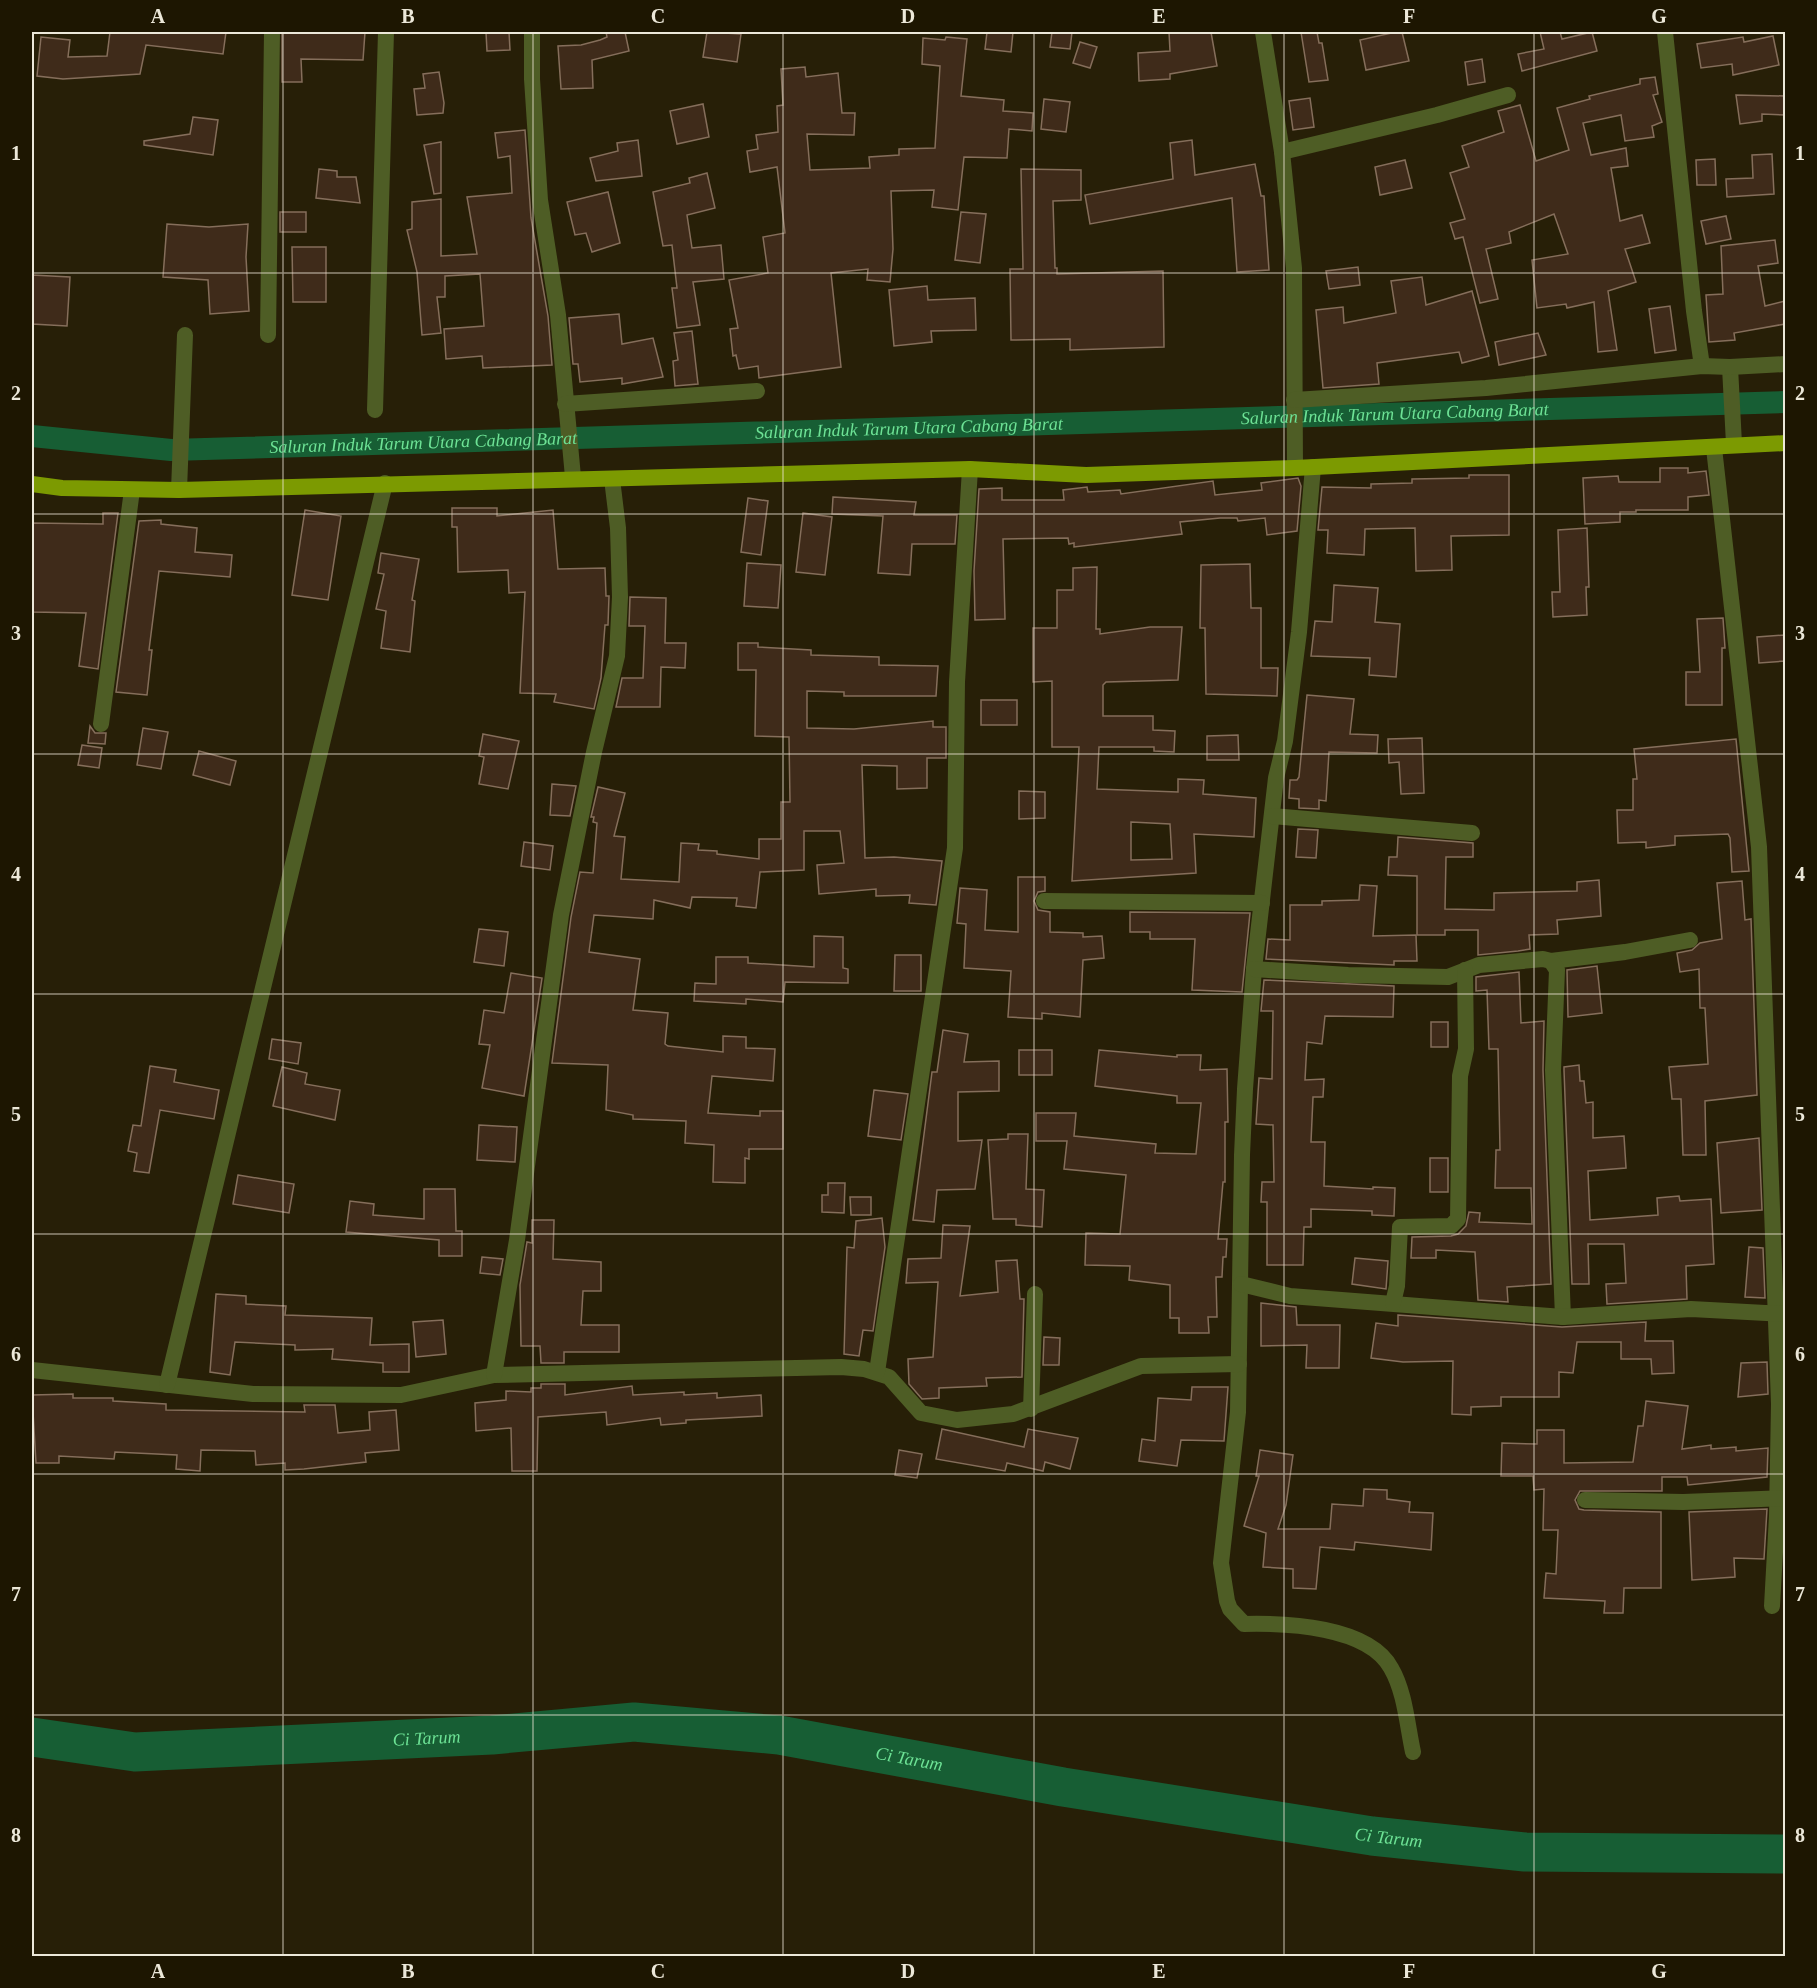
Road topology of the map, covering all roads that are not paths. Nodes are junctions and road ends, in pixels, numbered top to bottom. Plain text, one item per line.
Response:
1 (272, 32) edge
2 (386, 32) edge
3 (532, 32) edge
4 (1263, 32) edge
5 (1665, 32) edge
6 (1509, 94) dead end
7 (1282, 152) junction
8 (268, 335) dead end
9 (185, 336) dead end
10 (1785, 364) edge
11 (1702, 366) junction
12 (1730, 368) junction
13 (757, 391) dead end
14 (1294, 405) junction
15 (566, 409) junction
16 (375, 411) dead end
17 (1785, 443) edge
18 (1734, 444) junction
19 (1714, 448) junction
20 (1313, 467) junction
21 (1295, 468) junction
22 (970, 469) junction
23 (573, 477) junction
24 (612, 479) junction
25 (385, 483) junction
26 (32, 484) edge
27 (132, 490) junction
28 (178, 490) junction
29 (101, 724) dead end
30 (1272, 816) junction
31 (1472, 833) dead end
32 (1044, 901) dead end
33 (1262, 903) junction
34 (1690, 940) dead end
35 (1551, 961) junction
36 (1254, 969) junction
37 (1465, 970) junction
38 (1241, 1284) junction
39 (1035, 1294) dead end
40 (1393, 1303) junction
41 (1781, 1314) edge
42 (1563, 1317) junction
43 (1239, 1364) junction
44 (32, 1370) edge
45 (877, 1372) junction
46 (494, 1375) junction
47 (166, 1385) junction
48 (1782, 1403) edge
49 (1031, 1409) junction
50 (1781, 1499) edge
51 (1585, 1500) dead end
52 (1772, 1605) dead end
53 (1413, 1752) dead end

1 - 8 street
2 - 16 street
3 - 15 street
4 - 7 street
5 - 11 street
6 - 7 street
7 - 14 street
9 - 28 street
10 - 12 street
11 - 12 street
11 - 14 street
12 - 18 street
13 - 15 street
14 - 21 street
15 - 23 street
17 - 18 main road
18 - 19 main road
19 - 20 main road
19 - 41 street
20 - 21 main road
20 - 30 street
21 - 22 main road
22 - 24 main road
22 - 45 street
23 - 24 main road
23 - 25 main road
24 - 46 street
25 - 28 main road
25 - 47 street
26 - 27 main road
27 - 28 main road
27 - 29 street
30 - 31 street
30 - 33 street
32 - 33 street
33 - 36 street
34 - 35 street
35 - 37 street
35 - 42 street
36 - 37 street
36 - 38 street
37 - 40 street
38 - 40 street
38 - 43 street
39 - 49 street
40 - 42 street
41 - 42 street
41 - 48 street
43 - 49 street
43 - 53 street
44 - 47 street
45 - 46 street
45 - 49 street
46 - 47 street
48 - 50 street
50 - 51 street
50 - 52 street

